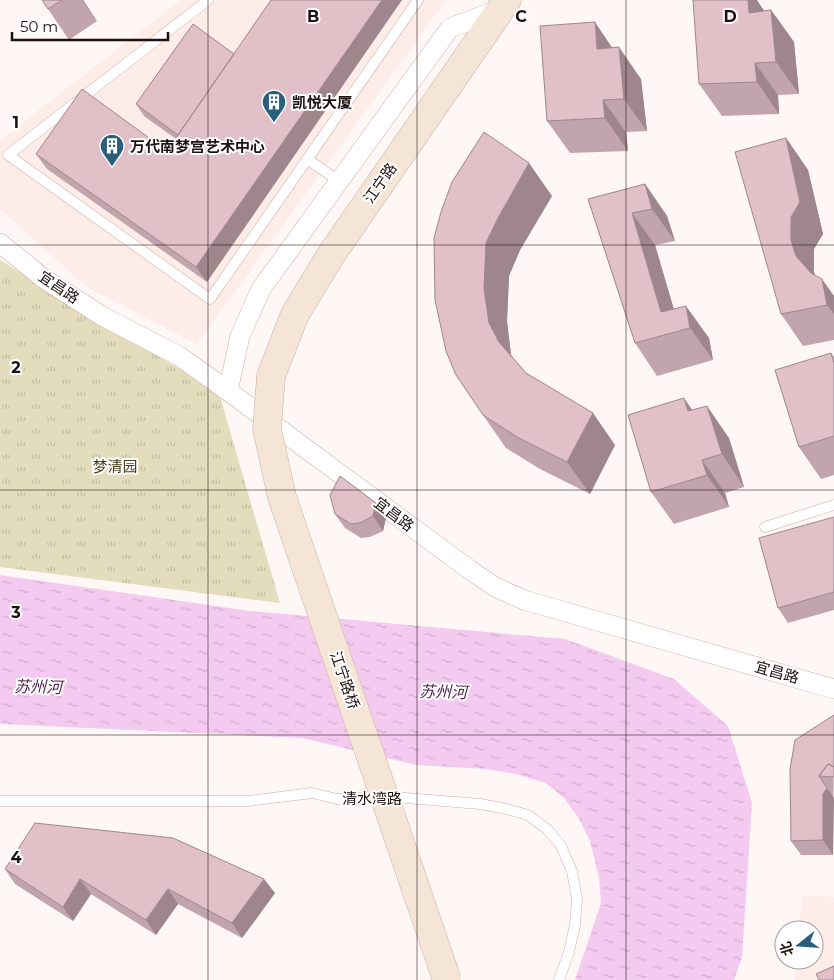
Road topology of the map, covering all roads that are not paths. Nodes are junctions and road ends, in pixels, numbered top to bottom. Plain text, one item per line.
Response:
1 (208, 0) edge
2 (418, 0) edge
3 (504, 5) edge
4 (307, 159) junction
5 (339, 181) junction
6 (0, 242) edge
7 (271, 376) joint
8 (228, 391) junction
9 (834, 505) edge
10 (765, 527) dead end
11 (834, 688) edge
12 (0, 801) edge
13 (447, 980) edge
14 (559, 980) edge

1 - 4 lane
2 - 4 lane
3 - 5 street
3 - 7 main road, 江宁路
4 - 5 lane
5 - 8 street
6 - 8 street, 宜昌路
7 - 13 main road, 江宁路桥, bridge
8 - 11 street, 宜昌路
9 - 10 lane
12 - 14 lane, 清水湾路

